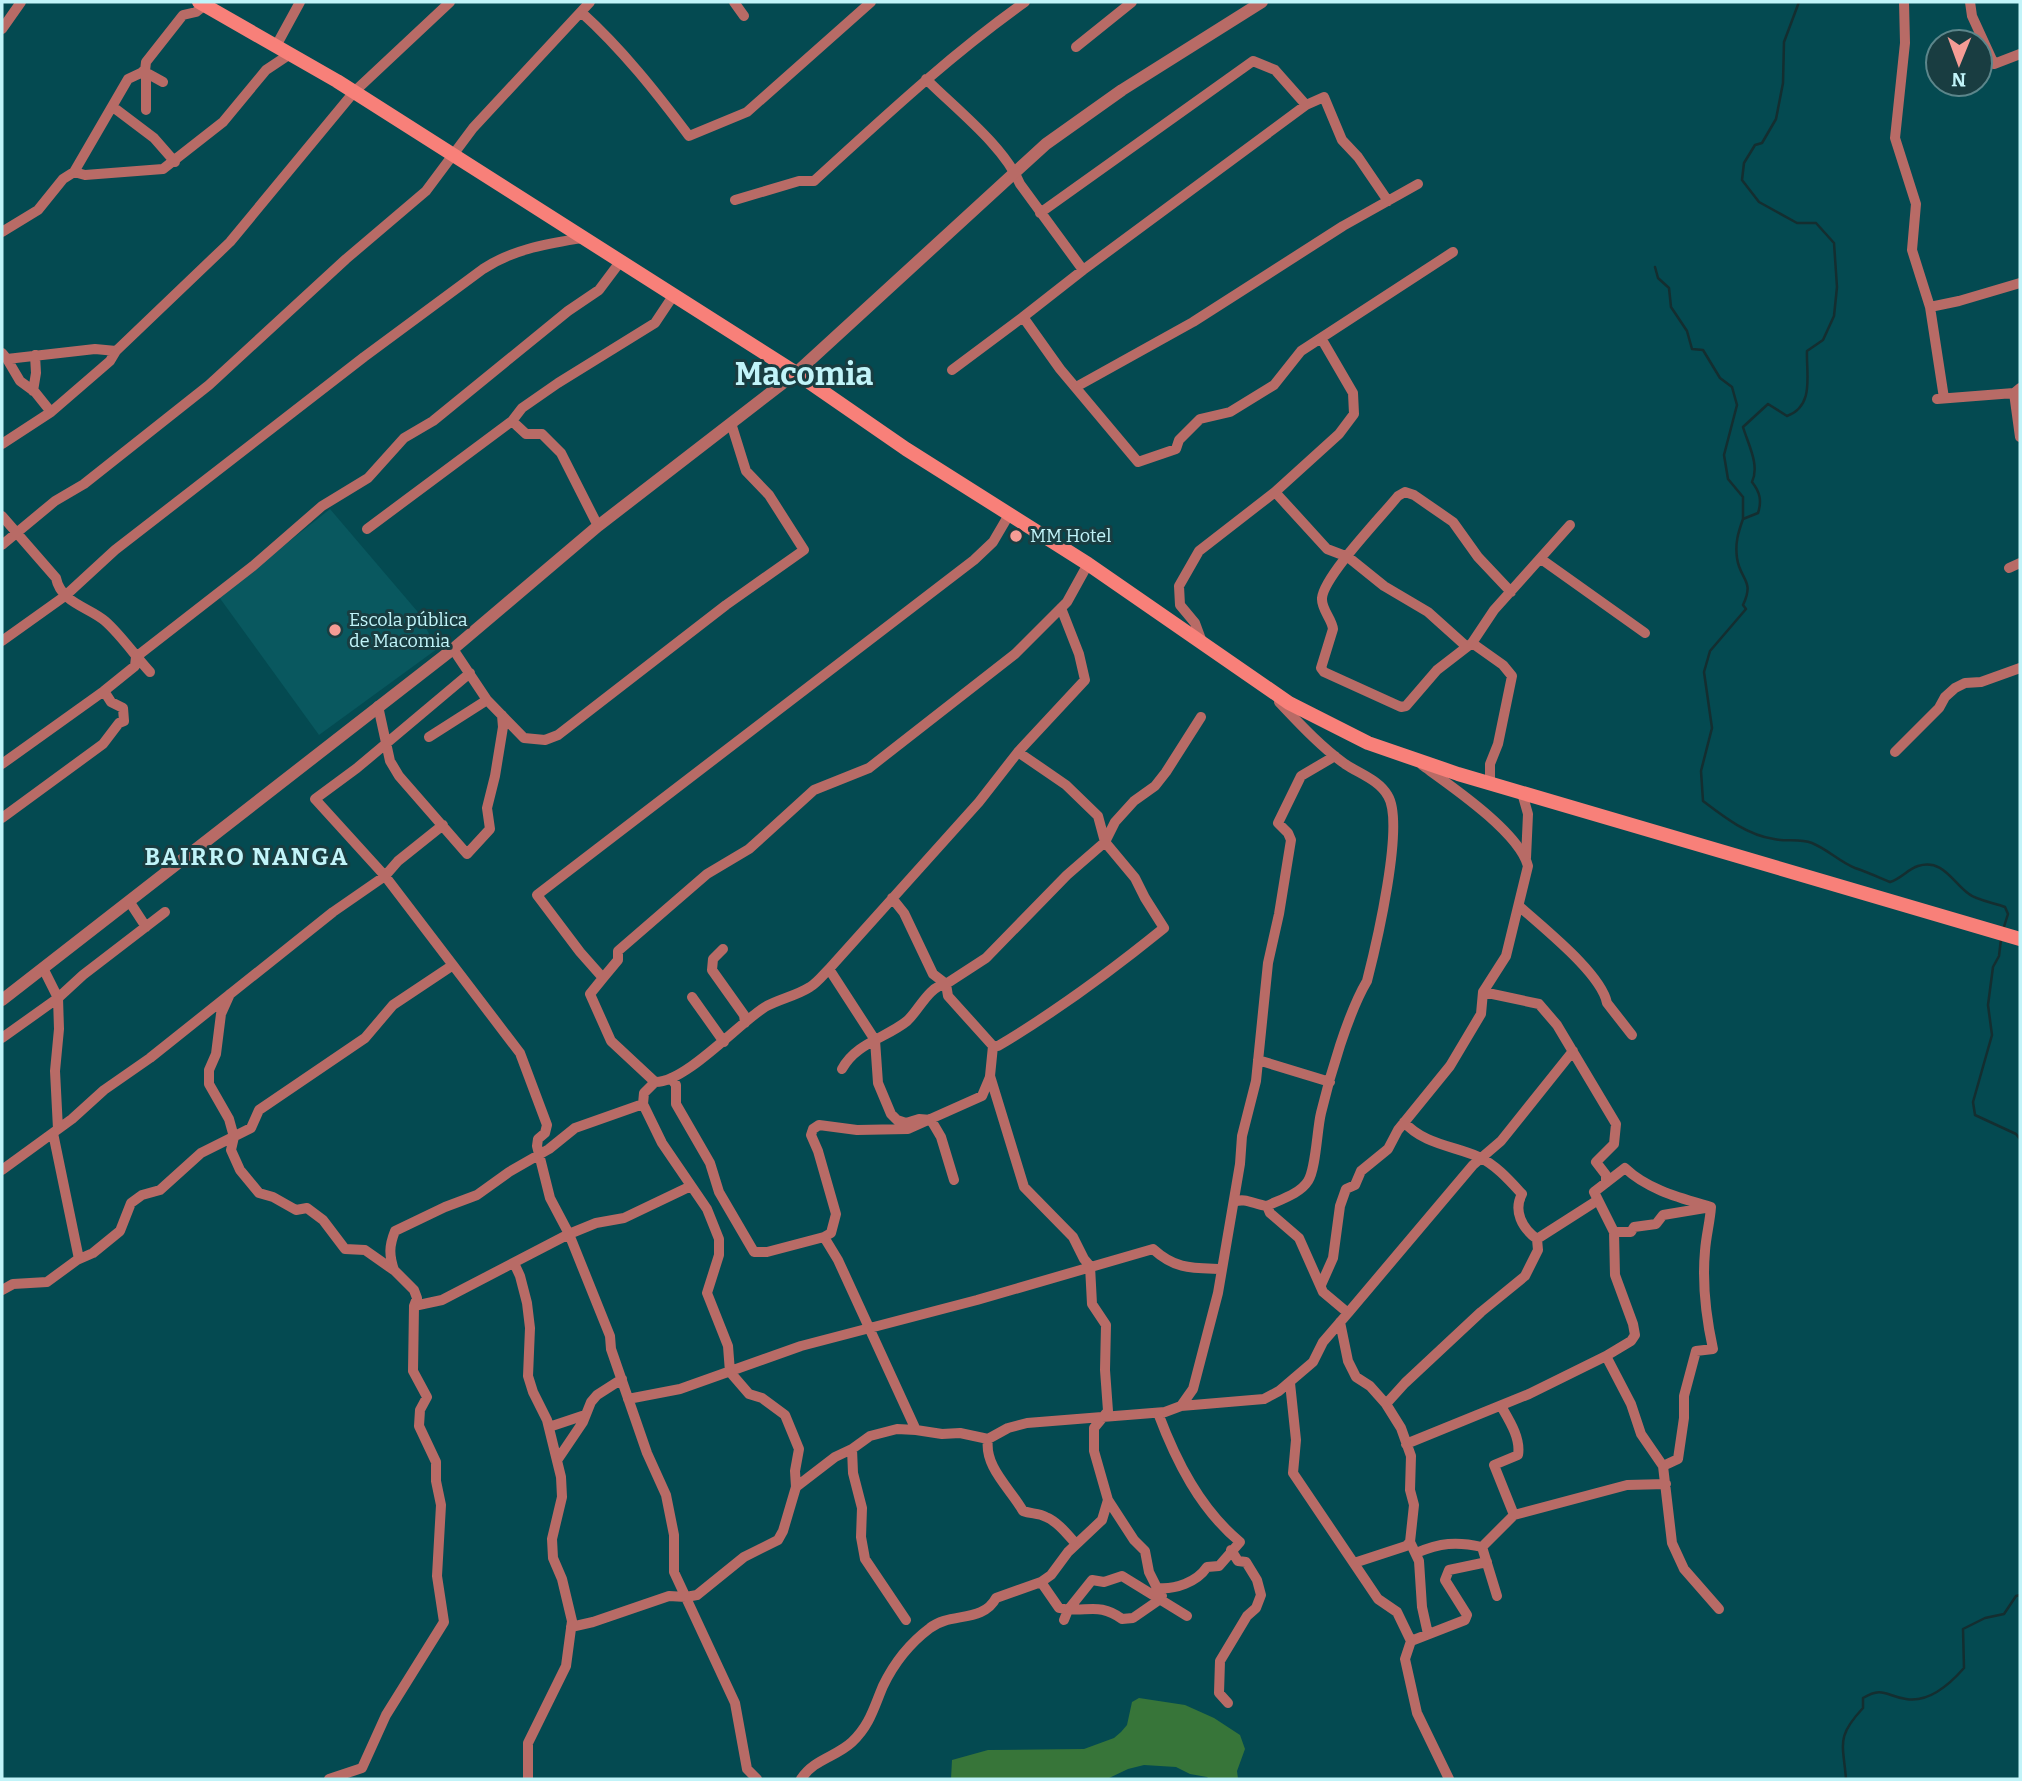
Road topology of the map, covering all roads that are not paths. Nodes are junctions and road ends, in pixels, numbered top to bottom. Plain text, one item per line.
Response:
1 (20, 2) edge
2 (300, 2) edge
3 (450, 2) edge
4 (590, 2) edge
5 (734, 2) edge
6 (871, 2) edge
7 (1025, 2) edge
8 (1132, 2) edge
9 (1262, 2) edge
10 (1904, 2) edge
11 (1970, 2) edge
12 (202, 3) edge
13 (581, 12) junction
14 (744, 16) dead end
15 (2, 29) edge
16 (1076, 47) dead end
17 (283, 50) junction
18 (2020, 54) edge
19 (145, 72) junction
20 (926, 79) junction
21 (163, 82) dead end
22 (354, 92) junction
23 (1306, 105) junction
24 (113, 107) junction
25 (146, 110) dead end
26 (451, 154) junction
27 (175, 162) junction
28 (74, 172) junction
29 (1015, 172) junction
30 (1418, 184) dead end
31 (735, 200) dead end
32 (1388, 201) junction
33 (1040, 213) junction
34 (2, 232) edge
35 (582, 238) junction
36 (1453, 252) dead end
37 (620, 262) junction
38 (1083, 270) junction
39 (2020, 283) edge
40 (673, 296) junction
41 (1930, 306) junction
42 (1023, 317) junction
43 (1321, 338) junction
44 (116, 351) junction
45 (35, 355) junction
46 (4, 356) edge
47 (952, 370) dead end
48 (796, 373) junction
49 (1076, 387) junction
50 (33, 391) junction
51 (2017, 391) edge
52 (51, 412) junction
53 (512, 421) junction
54 (731, 423) junction
55 (2020, 438) edge
56 (2, 444) edge
57 (1275, 492) junction
58 (1010, 513) junction
59 (2, 516) edge
60 (1570, 525) dead end
61 (598, 526) junction
62 (366, 529) dead end
63 (16, 533) junction
64 (2, 545) edge
65 (1348, 557) junction
66 (1541, 559) junction
67 (2020, 563) edge
68 (1088, 564) junction
69 (2010, 568) dead end
70 (1511, 592) junction
71 (65, 596) junction
72 (1061, 608) junction
73 (1645, 633) dead end
74 (2, 642) edge
75 (1202, 642) junction
76 (1469, 645) junction
77 (453, 649) junction
78 (136, 657) junction
79 (2020, 668) edge
80 (150, 671) dead end
81 (470, 673) junction
82 (1267, 688) junction
83 (104, 691) junction
84 (487, 700) junction
85 (378, 706) junction
86 (502, 715) junction
87 (1200, 717) dead end
88 (429, 737) dead end
89 (386, 742) junction
90 (1018, 752) junction
91 (1895, 752) dead end
92 (1335, 756) junction
93 (1416, 760) junction
94 (2, 764) edge
95 (1490, 783) junction
96 (1522, 793) junction
97 (1542, 799) junction
98 (1528, 814) junction
99 (2, 818) edge
100 (443, 825) junction
101 (1105, 842) junction
102 (1526, 858) junction
103 (385, 876) junction
104 (892, 898) junction
105 (129, 901) junction
106 (1519, 906) junction
107 (165, 912) dead end
108 (146, 927) junction
109 (2008, 935) edge
110 (723, 949) dead end
111 (453, 965) junction
112 (43, 968) junction
113 (829, 969) junction
114 (603, 978) junction
115 (946, 984) junction
116 (1483, 992) junction
117 (230, 994) junction
118 (692, 997) dead end
119 (58, 998) junction
120 (2, 1000) edge
121 (745, 1023) junction
122 (1632, 1034) dead end
123 (2, 1038) edge
124 (875, 1040) junction
125 (724, 1042) junction
126 (993, 1046) junction
127 (1573, 1051) junction
128 (1258, 1060) junction
129 (842, 1069) dead end
130 (990, 1076) junction
131 (671, 1078) junction
132 (655, 1082) junction
133 (1330, 1082) junction
134 (643, 1104) junction
135 (931, 1120) junction
136 (1404, 1122) junction
137 (55, 1131) junction
138 (234, 1137) junction
139 (538, 1156) junction
140 (1481, 1158) junction
141 (3, 1165) edge
142 (954, 1180) dead end
143 (1605, 1183) junction
144 (691, 1186) junction
145 (1598, 1200) junction
146 (1234, 1202) junction
147 (1266, 1206) junction
148 (1711, 1208) junction
149 (1614, 1232) junction
150 (569, 1234) junction
151 (824, 1237) junction
152 (1537, 1239) junction
153 (79, 1259) junction
154 (514, 1263) junction
155 (1090, 1266) junction
156 (1223, 1269) junction
157 (395, 1271) junction
158 (1321, 1284) junction
159 (2, 1290) edge
160 (414, 1306) junction
161 (1348, 1313) junction
162 (1340, 1322) junction
163 (867, 1327) junction
164 (1606, 1356) junction
165 (730, 1372) junction
166 (622, 1379) junction
167 (1290, 1383) junction
168 (628, 1399) junction
169 (1386, 1404) junction
170 (1181, 1406) junction
171 (1501, 1406) junction
172 (1158, 1413) junction
173 (585, 1415) junction
174 (1102, 1417) junction
175 (549, 1427) junction
176 (916, 1430) junction
177 (988, 1438) junction
178 (1406, 1444) junction
179 (852, 1449) junction
180 (558, 1459) junction
181 (1663, 1465) junction
182 (1666, 1484) junction
183 (796, 1487) junction
184 (1108, 1500) junction
185 (1514, 1515) junction
186 (1409, 1542) junction
187 (1076, 1544) junction
188 (1482, 1547) junction
189 (1231, 1550) junction
190 (1416, 1553) junction
191 (1486, 1562) junction
192 (1354, 1563) junction
193 (1041, 1582) junction
194 (1166, 1589) junction
195 (1497, 1596) dead end
196 (686, 1597) junction
197 (1159, 1600) junction
198 (1719, 1609) dead end
199 (1066, 1615) junction
200 (1187, 1616) dead end
201 (906, 1620) dead end
202 (571, 1627) junction
203 (1428, 1634) junction
204 (1411, 1641) junction
205 (1228, 1703) dead end
206 (361, 1774) edge
207 (329, 1779) edge
208 (528, 1779) edge
209 (757, 1779) edge
210 (801, 1779) edge
211 (1449, 1779) edge

1 - 15 street
2 - 17 street
3 - 22 street
4 - 13 street
5 - 14 street
6 - 13 street
7 - 20 street
8 - 16 street
9 - 29 street
10 - 41 street
11 - 18 street
12 - 17 main road
12 - 19 street
13 - 26 street
17 - 22 main road
17 - 27 street
19 - 21 street
19 - 24 street
19 - 25 street
20 - 29 street
20 - 31 street
22 - 26 main road
22 - 44 street
23 - 32 street
23 - 33 street
23 - 38 street
24 - 27 street
24 - 28 street
26 - 35 main road
26 - 63 street
27 - 28 street
28 - 34 street
29 - 33 street
29 - 48 street
30 - 32 street
32 - 49 street
33 - 38 street
35 - 37 main road
35 - 71 street
36 - 43 street
37 - 40 main road
37 - 78 street
38 - 42 street
39 - 41 street
40 - 48 main road
40 - 53 street
41 - 51 street
42 - 47 street
42 - 49 street
43 - 49 street
43 - 57 street
44 - 45 street
44 - 52 street
45 - 46 street
45 - 50 street
46 - 50 street
48 - 54 street
48 - 58 main road
50 - 52 street
51 - 55 street
52 - 56 street
53 - 61 street
53 - 62 street
54 - 61 street
54 - 86 street
57 - 65 street
57 - 75 street
58 - 68 main road
58 - 114 street
59 - 63 street
60 - 66 street
61 - 77 street
63 - 64 street
63 - 71 street
65 - 70 street
65 - 76 street
65 - 76 street
66 - 70 street
66 - 73 street
67 - 69 street
68 - 72 street
68 - 75 main road
70 - 76 street
71 - 74 street
71 - 78 street
72 - 90 street
72 - 114 street
75 - 82 main road
76 - 95 street
77 - 81 street
77 - 85 street
78 - 80 street
78 - 83 street
79 - 91 street
81 - 84 street
81 - 89 street
82 - 92 street
82 - 93 main road
83 - 94 street
83 - 99 street
84 - 86 street
84 - 88 street
85 - 89 street
85 - 105 street
86 - 100 street
87 - 101 street
89 - 100 street
89 - 103 street
90 - 101 street
90 - 104 street
92 - 128 street
92 - 133 street
93 - 95 main road
93 - 102 street
95 - 96 main road
96 - 97 main road
96 - 98 street
97 - 98 street
97 - 109 main road
98 - 102 street
100 - 103 street
101 - 115 street
101 - 126 street
102 - 106 street
103 - 111 street
103 - 117 street
104 - 113 street
104 - 115 street
105 - 108 street
105 - 112 street
106 - 116 street
106 - 122 street
107 - 108 street
108 - 119 street
110 - 121 street
111 - 138 street
111 - 139 street
112 - 119 street
112 - 120 street
113 - 121 street
113 - 124 street
114 - 132 street
115 - 124 street
115 - 126 street
116 - 127 street
116 - 136 street
117 - 137 street
117 - 138 street
118 - 125 street
119 - 123 street
119 - 137 street
121 - 125 street
124 - 129 street
124 - 135 street
125 - 131 street
126 - 130 street
127 - 140 street
127 - 143 street
128 - 133 street
128 - 146 street
130 - 135 street
130 - 155 street
131 - 132 street
131 - 151 street
132 - 134 street
133 - 147 street
134 - 139 street
134 - 144 street
135 - 142 street
135 - 151 street
136 - 140 street
136 - 158 street
137 - 141 street
137 - 153 street
138 - 153 street
138 - 157 street
139 - 150 street
139 - 157 street
140 - 152 street
140 - 161 street
143 - 145 street
143 - 148 street
144 - 150 street
144 - 165 street
145 - 149 street
145 - 152 street
146 - 147 street
146 - 156 street
147 - 158 street
148 - 149 street
148 - 181 street
149 - 164 street
150 - 154 street
150 - 166 street
151 - 163 street
152 - 169 street
153 - 159 street
154 - 160 street
154 - 175 street
155 - 156 street
155 - 163 street
155 - 174 street
156 - 170 street
157 - 160 street
158 - 161 street
160 - 206 street
161 - 162 street
162 - 167 street
162 - 169 street
163 - 165 street
163 - 176 street
164 - 171 street
164 - 181 street
165 - 168 street
165 - 183 street
166 - 168 street
166 - 173 street
167 - 170 street
167 - 192 street
168 - 196 street
169 - 178 street
170 - 172 street
171 - 178 street
171 - 185 street
172 - 174 street
172 - 189 street
173 - 175 street
173 - 180 street
174 - 177 street
174 - 184 street
175 - 180 street
176 - 177 street
176 - 179 street
177 - 187 street
178 - 186 street
179 - 183 street
179 - 201 street
180 - 202 street
181 - 182 street
182 - 185 street
182 - 198 street
183 - 196 street
184 - 187 street
184 - 194 street
185 - 188 street
186 - 190 street
186 - 192 street
187 - 193 street
188 - 190 street
188 - 191 street
189 - 194 street
189 - 205 street
190 - 203 street
191 - 195 street
191 - 203 street
192 - 204 street
193 - 199 street
193 - 210 street
194 - 197 street
196 - 202 street
196 - 209 street
197 - 199 street
197 - 199 street
197 - 200 street
202 - 208 street
203 - 204 street
204 - 211 street
206 - 207 street

